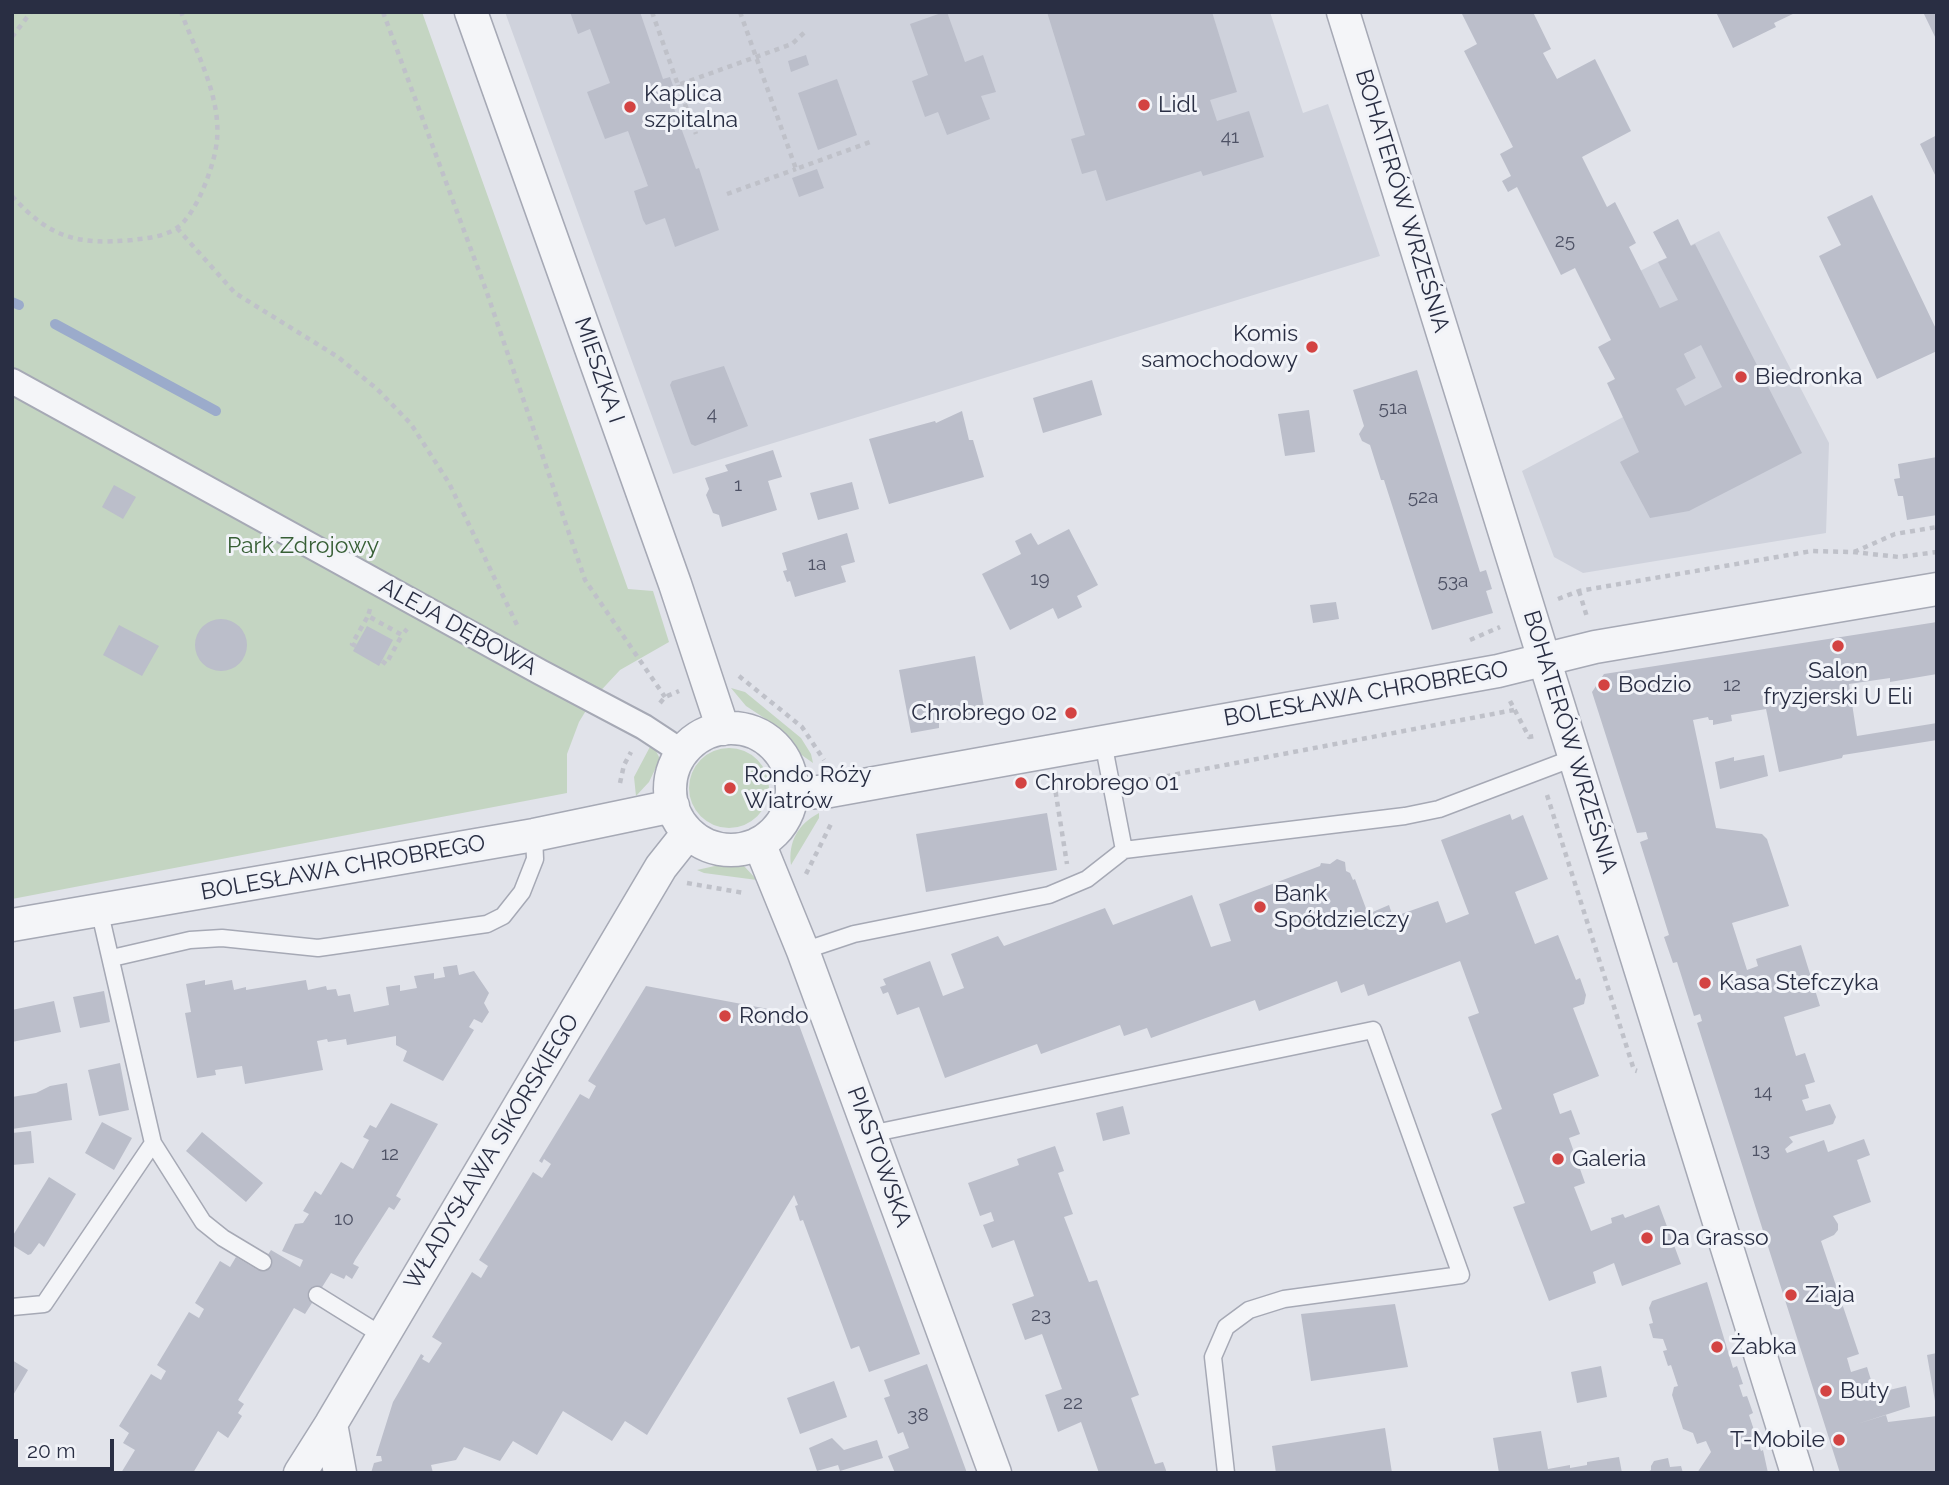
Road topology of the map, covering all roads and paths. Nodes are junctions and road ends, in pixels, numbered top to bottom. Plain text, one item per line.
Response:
1 (31, 12) edge
2 (181, 12) edge
3 (383, 12) edge
4 (471, 12) edge
5 (652, 12) edge
6 (740, 12) edge
7 (1343, 12) edge
8 (807, 30) dead end
9 (12, 37) edge
10 (756, 57) junction
11 (678, 85) junction
12 (696, 134) dead end
13 (873, 141) dead end
14 (796, 169) junction
15 (727, 194) dead end
16 (12, 196) edge
17 (177, 228) junction
18 (12, 382) edge
19 (1937, 527) edge
20 (1853, 552) junction
21 (1937, 552) edge
22 (1937, 589) edge
23 (1529, 612) junction
24 (368, 616) dead end
25 (402, 635) dead end
26 (1467, 641) dead end
27 (356, 646) dead end
28 (1546, 660) junction
29 (382, 661) dead end
30 (540, 672) junction
31 (708, 680) junction
32 (665, 697) junction
33 (1514, 710) dead end
34 (643, 727) junction
35 (723, 729) junction
36 (1103, 742) junction
37 (682, 752) junction
38 (1576, 757) junction
39 (834, 762) dead end
40 (1064, 776) dead end
41 (1112, 787) junction
42 (793, 794) junction
43 (673, 806) junction
44 (624, 816) junction
45 (688, 833) junction
46 (534, 835) junction
47 (759, 843) junction
48 (1124, 850) junction
49 (1071, 886) junction
50 (99, 909) junction
51 (12, 925) edge
52 (803, 951) junction
53 (112, 958) junction
54 (870, 1134) junction
55 (153, 1143) junction
56 (263, 1262) dead end
57 (317, 1295) dead end
58 (12, 1307) edge
59 (383, 1335) junction
60 (331, 1424) junction
61 (300, 1473) edge
62 (340, 1473) edge
63 (995, 1473) edge
64 (1226, 1473) edge
65 (1797, 1473) edge

1 - 9 path
2 - 17 path
3 - 32 path
4 - 31 street, MIESZKA I
5 - 11 path
6 - 10 path
7 - 23 street, BOHATERÓW WRZEŚNIA
8 - 10 path
10 - 11 path
10 - 14 path
11 - 12 path
13 - 14 path
14 - 15 path
16 - 17 path
17 - 30 path
18 - 30 street, ALEJA DĘBOWA
19 - 20 path
20 - 21 path
20 - 23 path
22 - 28 street, BOLESŁAWA CHROBREGO
23 - 26 path
23 - 28 street, BOHATERÓW WRZEŚNIA
24 - 27 path
25 - 29 path
28 - 36 street, BOLESŁAWA CHROBREGO
28 - 38 street, BOHATERÓW WRZEŚNIA
30 - 34 street, ALEJA DĘBOWA
31 - 32 path
31 - 35 street, MIESZKA I
31 - 39 path
32 - 34 path
33 - 41 path
34 - 37 street, ALEJA DĘBOWA
34 - 44 path
35 - 37 street
35 - 42 street
36 - 41 lane
36 - 42 street, BOLESŁAWA CHROBREGO
37 - 43 street
38 - 48 lane
38 - 65 street, BOHATERÓW WRZEŚNIA
40 - 49 path
41 - 48 lane
42 - 47 street
43 - 44 street, BOLESŁAWA CHROBREGO
43 - 45 street
44 - 46 street, BOLESŁAWA CHROBREGO
45 - 47 street
45 - 59 street, WŁADYSŁAWA SIKORSKIEGO
46 - 50 street, BOLESŁAWA CHROBREGO
46 - 53 lane
47 - 52 street, PIASTOWSKA
48 - 49 lane
49 - 52 lane
50 - 51 street, BOLESŁAWA CHROBREGO
50 - 53 lane
52 - 54 street, PIASTOWSKA
53 - 55 lane
54 - 63 street, PIASTOWSKA
54 - 64 lane
55 - 56 lane
55 - 58 lane
57 - 59 lane
59 - 60 street, WŁADYSŁAWA SIKORSKIEGO
60 - 61 street, WŁADYSŁAWA SIKORSKIEGO
60 - 62 street

